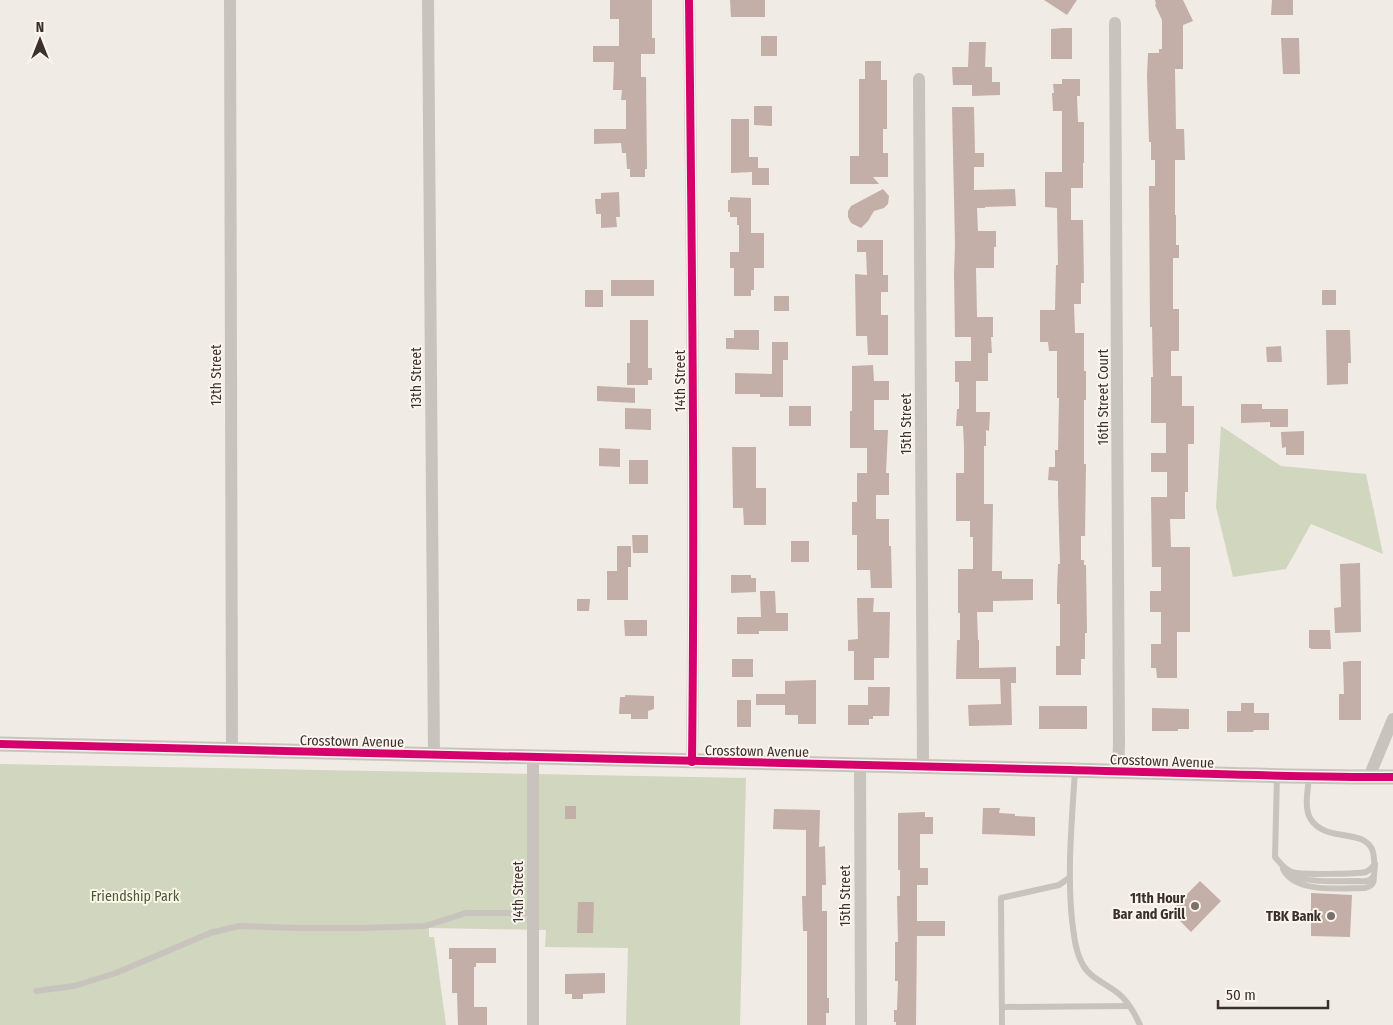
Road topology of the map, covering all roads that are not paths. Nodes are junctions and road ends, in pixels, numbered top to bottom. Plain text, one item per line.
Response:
1 (230, 0) edge
2 (428, 0) edge
3 (689, 0) edge
4 (1115, 23) dead end
5 (919, 79) dead end
6 (1393, 719) edge
7 (0, 744) edge
8 (232, 750) junction
9 (434, 755) junction
10 (533, 758) junction
11 (692, 762) junction
12 (860, 766) junction
13 (923, 768) junction
14 (1075, 770) junction
15 (1118, 772) junction
16 (1277, 777) junction
17 (1309, 777) junction
18 (1383, 778) edge
19 (1280, 863) junction
20 (1374, 868) junction
21 (1069, 878) junction
22 (533, 913) junction
23 (36, 991) dead end
24 (1002, 1006) junction
25 (1129, 1006) junction
26 (533, 1025) edge
27 (861, 1025) edge
28 (1002, 1025) edge
29 (1140, 1025) edge

1 - 8 street, 12th Street
2 - 9 street, 13th Street
3 - 11 street, 14th Street
4 - 15 street, 16th Street Court
5 - 13 street, 15th Street
6 - 18 street
7 - 8 street, Crosstown Avenue
8 - 9 street, Crosstown Avenue
9 - 10 street, Crosstown Avenue
10 - 11 street, Crosstown Avenue
10 - 22 street, 14th Street
11 - 12 street, Crosstown Avenue
12 - 13 street, Crosstown Avenue
12 - 27 street, 15th Street
13 - 14 street, Crosstown Avenue
14 - 15 street, Crosstown Avenue
14 - 21 lane
15 - 16 street, Crosstown Avenue
16 - 17 street, Crosstown Avenue
16 - 19 lane
17 - 18 street, Crosstown Avenue
17 - 20 lane
19 - 20 lane
19 - 20 lane
21 - 24 lane
21 - 25 lane
22 - 23 lane
22 - 26 street, 14th Street
24 - 25 lane
24 - 28 lane
25 - 29 lane

